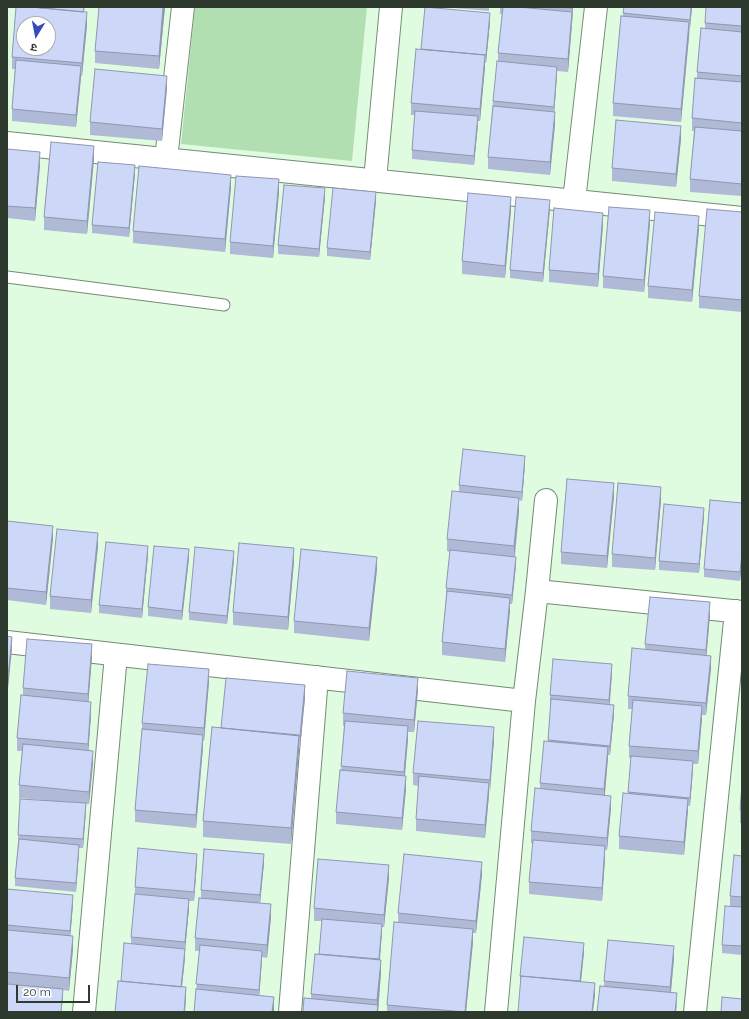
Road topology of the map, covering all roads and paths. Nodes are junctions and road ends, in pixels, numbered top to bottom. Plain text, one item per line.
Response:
1 (183, 7) edge
2 (391, 7) edge
3 (596, 7) edge
4 (7, 143) edge
5 (166, 159) junction
6 (375, 180) junction
7 (574, 201) junction
8 (742, 218) edge
9 (7, 277) edge
10 (224, 305) dead end
11 (546, 500) dead end
12 (537, 591) junction
13 (739, 612) edge
14 (7, 642) edge
15 (116, 655) junction
16 (317, 677) junction
17 (524, 701) junction
18 (84, 1012) edge
19 (290, 1012) edge
20 (496, 1012) edge
21 (695, 1012) edge

1 - 5 street
2 - 6 street
3 - 7 street
4 - 5 street
5 - 6 street
6 - 7 street
7 - 8 street
9 - 10 lane
11 - 12 street
12 - 13 street
12 - 17 street
13 - 21 street
14 - 15 street
15 - 16 street
15 - 18 street
16 - 17 street
16 - 19 street
17 - 20 street

